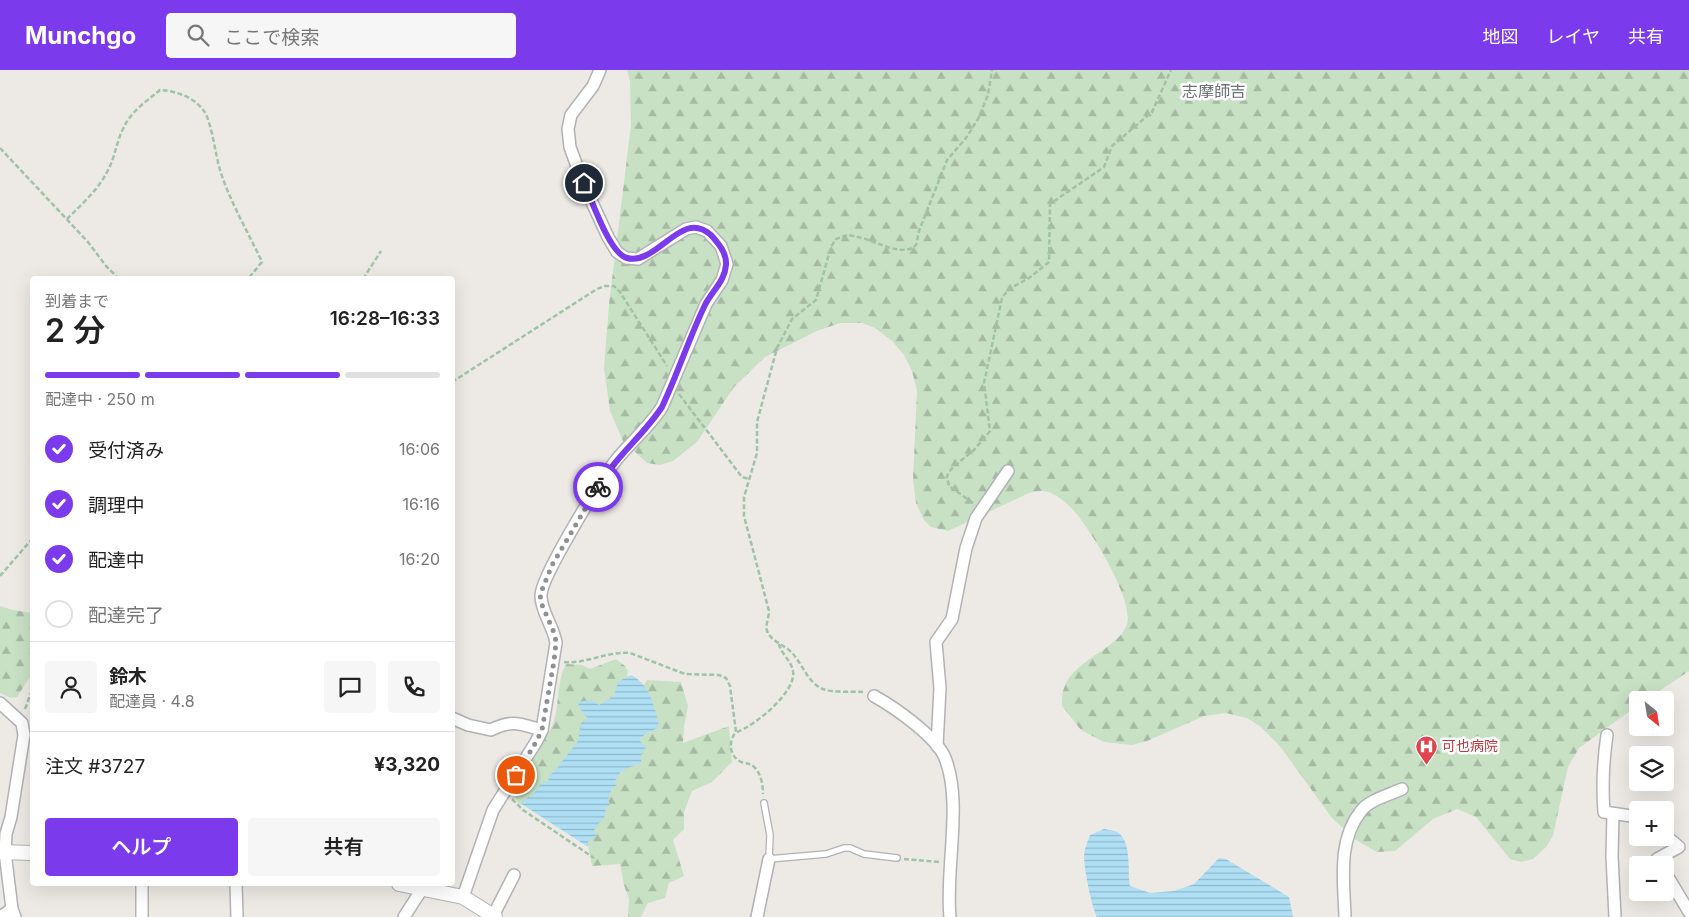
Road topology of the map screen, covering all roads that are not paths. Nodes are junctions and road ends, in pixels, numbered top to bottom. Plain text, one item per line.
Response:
1 (600, 70) edge
2 (1008, 471) dead end
3 (874, 696) road end
4 (0, 703) edge
5 (455, 719) edge
6 (542, 730) junction
7 (1608, 736) dead end
8 (937, 746) junction
9 (1402, 789) dead end
10 (764, 803) road end
11 (1613, 814) junction
12 (1629, 816) edge
13 (1674, 843) edge
14 (3, 852) edge
15 (30, 853) edge
16 (1662, 856) edge
17 (770, 858) junction
18 (897, 858) road end
19 (514, 875) dead end
20 (142, 886) edge
21 (236, 886) edge
22 (410, 886) edge
23 (1674, 887) edge
24 (422, 888) junction
25 (463, 896) junction
26 (1689, 912) edge
27 (13, 913) edge
28 (489, 915) edge
29 (0, 917) edge
30 (142, 917) edge
31 (236, 917) edge
32 (404, 917) edge
33 (757, 917) edge
34 (950, 917) edge
35 (1344, 917) edge
36 (1615, 917) edge

1 - 6 street
2 - 8 street
3 - 8 street
4 - 14 street
5 - 6 street
6 - 25 street
7 - 11 street
8 - 34 street
9 - 35 street
10 - 17 lane
11 - 12 street
11 - 36 street
13 - 16 street
14 - 15 street
14 - 27 street
17 - 18 lane
17 - 33 street
19 - 28 street
20 - 30 street
21 - 31 street
22 - 24 street
23 - 26 street
24 - 25 street
24 - 32 street
25 - 28 street
27 - 29 street

